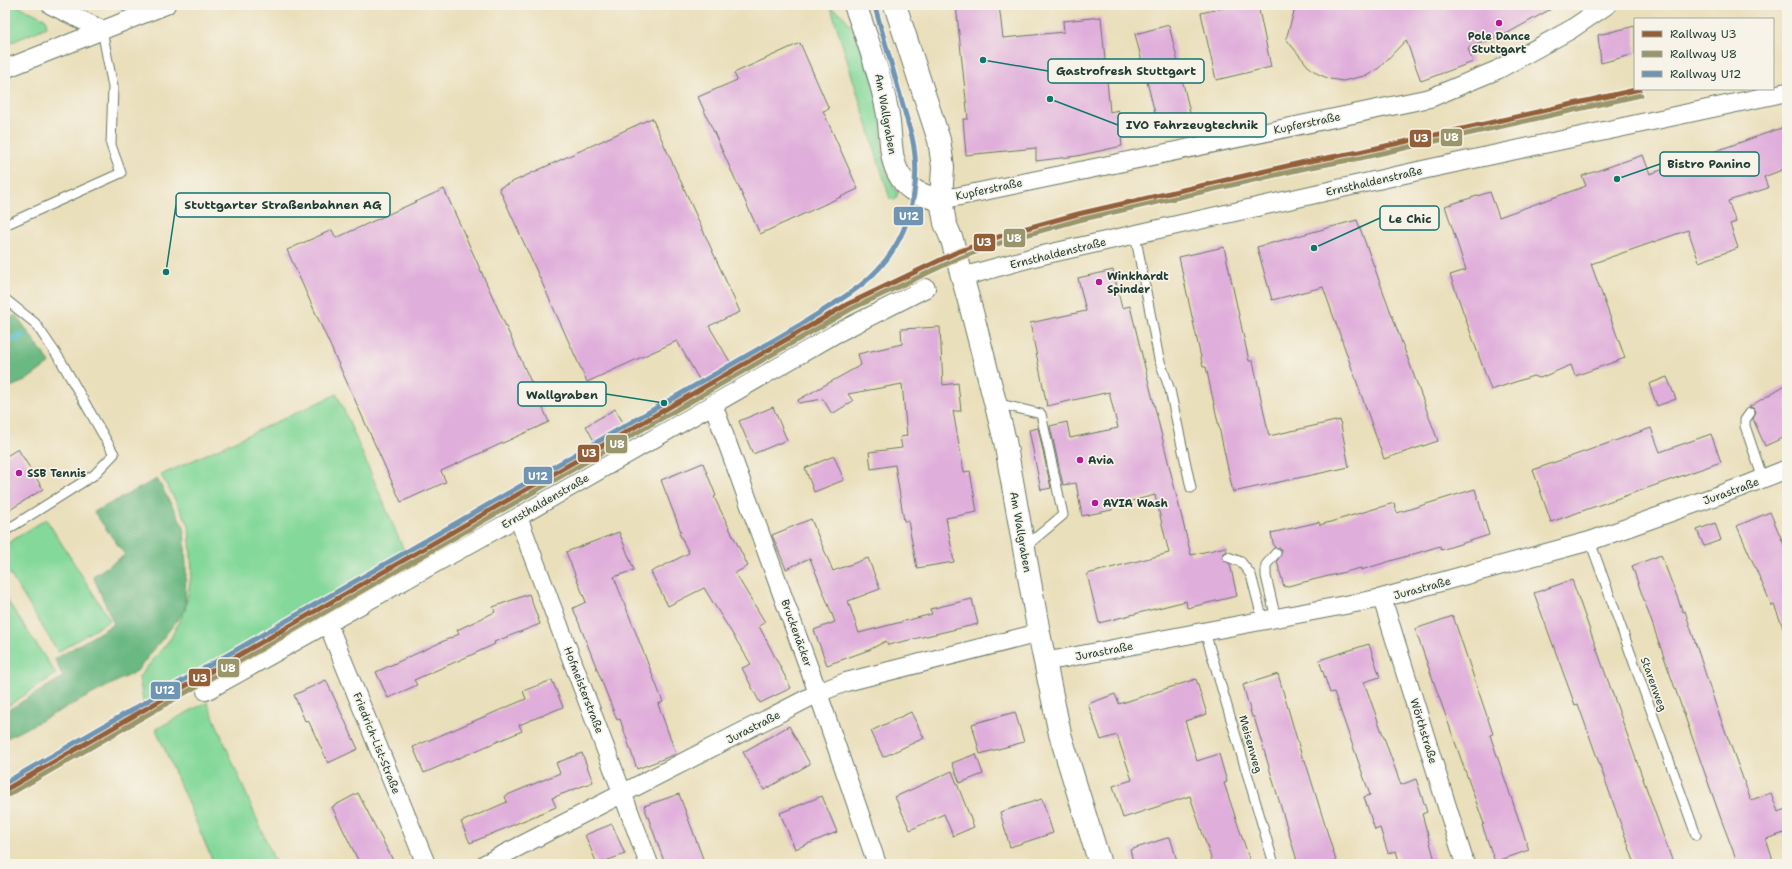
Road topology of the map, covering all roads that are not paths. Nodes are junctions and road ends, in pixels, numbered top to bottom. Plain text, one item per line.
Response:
1 (51, 5) edge
2 (166, 5) edge
3 (855, 5) edge
4 (895, 5) edge
5 (1607, 5) edge
6 (102, 30) junction
7 (5, 69) edge
8 (1787, 92) edge
9 (940, 200) junction
10 (5, 225) edge
11 (1135, 234) junction
12 (962, 277) junction
13 (926, 288) dead end
14 (5, 299) edge
15 (996, 402) junction
16 (714, 404) junction
17 (1750, 413) dead end
18 (1786, 473) edge
19 (1762, 479) junction
20 (1191, 488) dead end
21 (518, 517) junction
22 (5, 531) edge
23 (1590, 541) junction
24 (1024, 548) junction
25 (1276, 553) dead end
26 (1228, 557) dead end
27 (1382, 598) junction
28 (1269, 620) junction
29 (328, 622) junction
30 (1205, 632) junction
31 (1039, 633) junction
32 (1044, 662) junction
33 (206, 691) dead end
34 (818, 693) junction
35 (624, 794) junction
36 (1696, 835) dead end
37 (426, 864) edge
38 (485, 864) edge
39 (649, 864) edge
40 (878, 864) edge
41 (1100, 864) edge
42 (1274, 864) edge
43 (1465, 864) edge

1 - 6 street
2 - 6 street
3 - 9 street, Am Wallgraben
4 - 9 street, Am Wallgraben
5 - 9 street, Kupferstraße
6 - 7 street
6 - 10 lane
8 - 11 street, Ernsthaldenstraße
9 - 12 street, Am Wallgraben
11 - 12 street, Ernsthaldenstraße
11 - 20 lane
12 - 15 street, Am Wallgraben
13 - 16 street, Ernsthaldenstraße
14 - 22 lane
15 - 24 street, Am Wallgraben
15 - 24 lane
16 - 21 street, Ernsthaldenstraße
16 - 34 street, Bruckenäcker
17 - 19 lane
18 - 19 street, Jurastraße
19 - 23 street, Jurastraße
21 - 29 street, Ernsthaldenstraße
21 - 35 street, Hofmeisterstraße
23 - 27 street, Jurastraße
23 - 36 lane, Starenweg
24 - 31 street, Am Wallgraben
25 - 28 lane
26 - 28 lane
27 - 28 street, Jurastraße
27 - 43 street, Wörthstraße
28 - 30 street, Jurastraße
29 - 33 street, Ernsthaldenstraße
29 - 37 street, Friedrich-List-Straße
30 - 32 street, Jurastraße
30 - 42 lane, Meisenweg
31 - 32 street, Am Wallgraben
31 - 34 street, Jurastraße
32 - 41 street, Am Wallgraben
34 - 35 street, Jurastraße
34 - 40 street, Bruckenäcker
35 - 38 street, Jurastraße
35 - 39 street, Hofmeisterstraße

